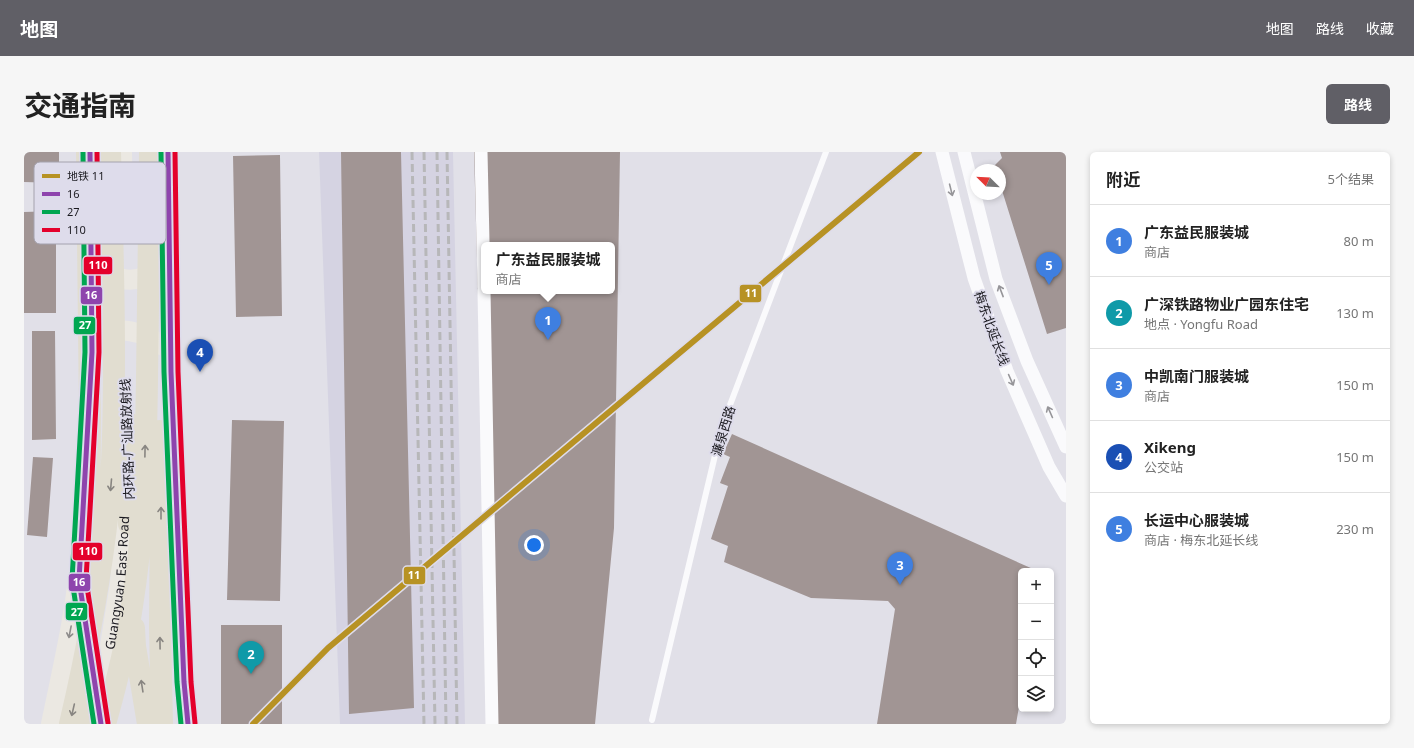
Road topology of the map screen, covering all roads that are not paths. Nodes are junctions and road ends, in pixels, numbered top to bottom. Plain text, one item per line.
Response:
1 (88, 152) edge
2 (110, 152) edge
3 (120, 152) edge
4 (150, 152) edge
5 (168, 152) edge
6 (482, 152) edge
7 (826, 152) edge
8 (942, 152) edge
9 (964, 152) edge
10 (88, 162) edge
11 (88, 162) edge
12 (110, 162) edge
13 (120, 162) edge
14 (120, 162) edge
15 (151, 162) edge
16 (166, 172) edge
17 (483, 242) edge
18 (88, 244) edge
19 (90, 244) edge
20 (112, 244) edge
21 (122, 244) edge
22 (122, 244) edge
23 (159, 244) edge
24 (159, 244) edge
25 (159, 244) edge
26 (159, 244) edge
27 (90, 248) junction
28 (989, 254) junction
29 (974, 278) junction
30 (484, 294) edge
31 (92, 352) junction
32 (170, 362) junction
33 (1066, 447) edge
34 (1066, 496) edge
35 (79, 580) junction
36 (652, 720) dead end
37 (51, 724) edge
38 (70, 724) edge
39 (91, 724) edge
40 (95, 724) edge
41 (101, 724) edge
42 (105, 724) edge
43 (148, 724) edge
44 (162, 724) edge
45 (188, 724) edge
46 (492, 724) edge

1 - 10 main road
1 - 11 highway
2 -> 12 highway
3 - 13 main road, Guangyuan East Road
14 -> 3 highway, 内环路-广汕路放射线
4 - 15 highway
5 - 16 main road
6 - 17 street
7 - 36 lane, 濂泉西路
8 -> 29 street, 梅东北延长线
9 - 28 street, 梅东北延长线
18 - 39 highway
19 - 27 main road
20 -> 38 highway
21 - 40 main road, Guangyuan East Road
43 -> 22 highway, 内环路-广汕路放射线
23 - 27 main road
24 - 32 main road
42 -> 25 highway
44 -> 26 highway
27 - 31 main road
28 - 29 street
33 -> 28 street, 梅东北延长线
29 -> 34 street, 梅东北延长线
30 - 46 street
31 - 32 main road
31 - 35 main road
32 - 45 main road
35 -> 37 main road
35 - 41 main road

